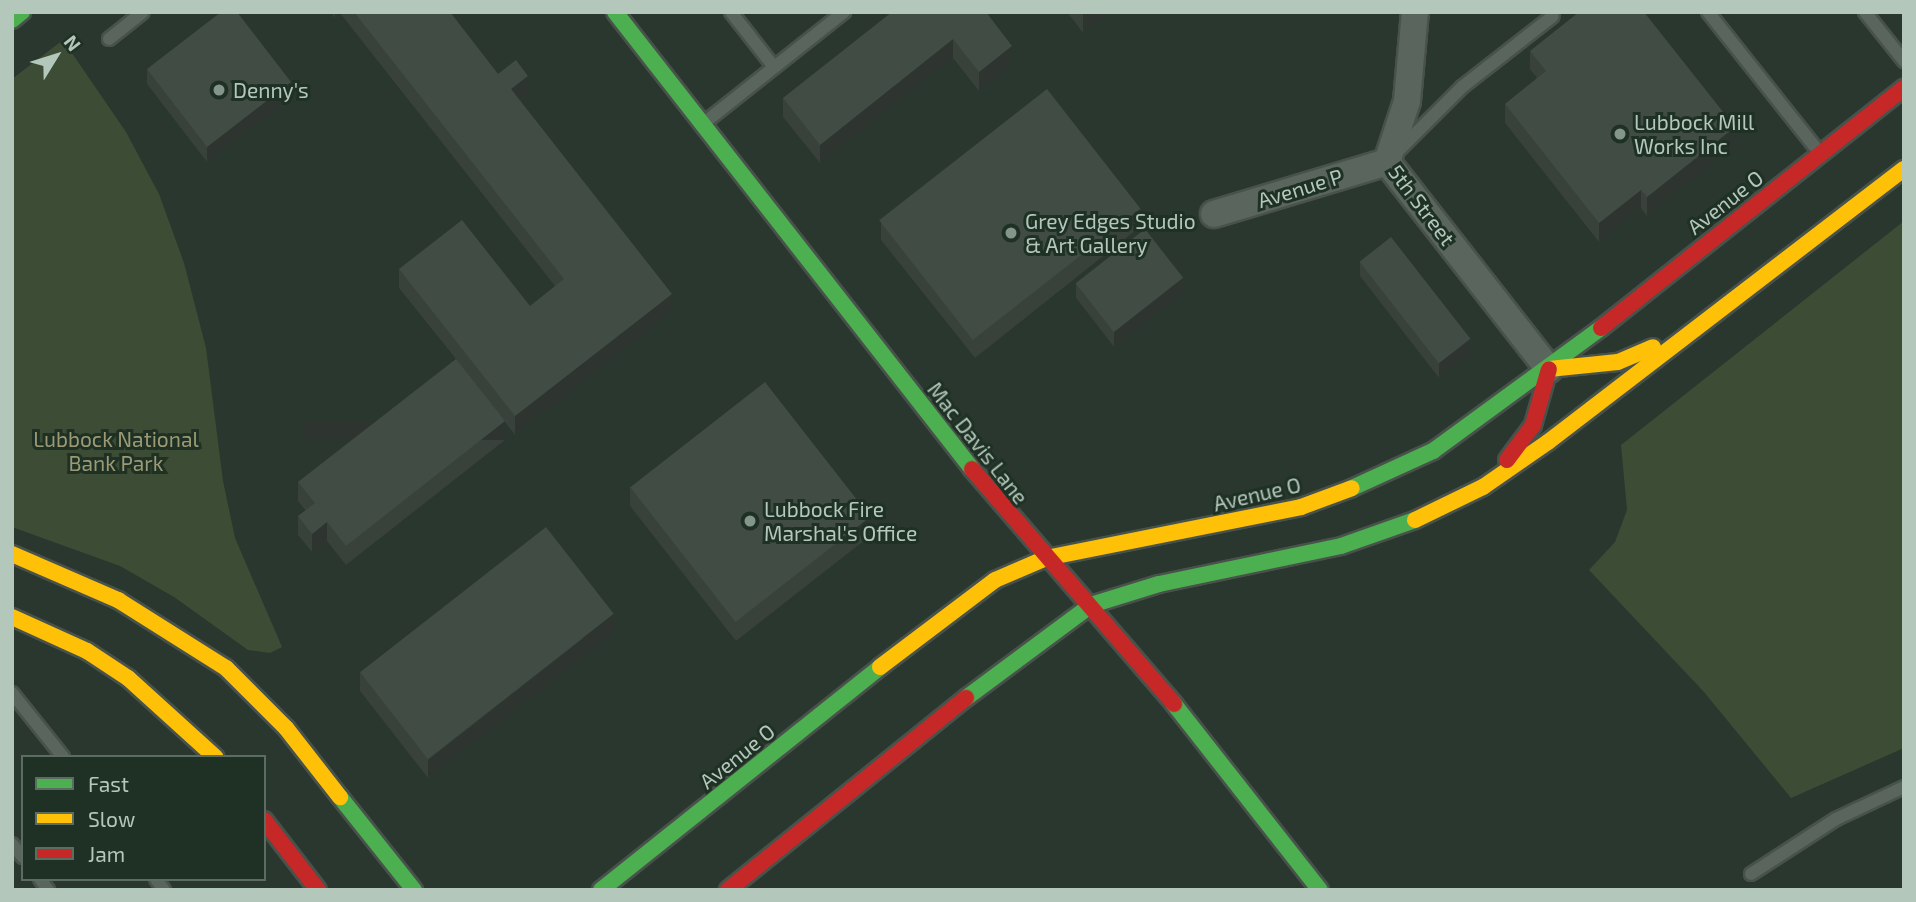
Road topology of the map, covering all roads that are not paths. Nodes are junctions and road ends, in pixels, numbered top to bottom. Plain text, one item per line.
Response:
1 (22, 12) edge
2 (143, 12) edge
3 (615, 12) edge
4 (732, 12) edge
5 (844, 12) edge
6 (1415, 12) edge
7 (1708, 12) edge
8 (1865, 12) edge
9 (1554, 13) edge
10 (12, 20) edge
11 (109, 39) dead end
12 (1904, 61) edge
13 (774, 66) junction
14 (1904, 88) edge
15 (702, 124) junction
16 (1820, 153) junction
17 (1387, 162) junction
18 (1904, 169) edge
19 (1214, 214) dead end
20 (1721, 309) junction
21 (1549, 369) junction
22 (1489, 483) junction
23 (12, 554) edge
24 (1046, 558) junction
25 (1091, 605) junction
26 (12, 617) edge
27 (12, 693) edge
28 (61, 755) edge
29 (213, 755) edge
30 (1904, 787) edge
31 (266, 823) edge
32 (1751, 874) dead end
33 (318, 890) edge
34 (414, 890) edge
35 (601, 890) edge
36 (728, 890) edge
37 (1320, 890) edge

1 - 10 main road
2 - 11 lane
3 - 15 main road, Mac Davis Lane
4 - 13 lane
5 - 13 lane
6 - 17 street, 5th Street
7 - 16 lane
8 - 12 lane
9 - 17 lane
13 - 15 lane
14 - 16 main road, Avenue O
15 - 24 main road, Mac Davis Lane
16 - 21 main road, Avenue O
17 - 19 street, Avenue P
17 - 21 street, 5th Street
18 - 20 main road
20 - 21 main road
20 - 22 main road
21 - 22 main road
21 - 24 main road, Avenue O
22 - 25 main road
23 - 34 main road
24 - 25 main road, Mac Davis Lane
24 - 35 main road, Avenue O
25 - 36 main road
25 - 37 main road, Mac Davis Lane
26 - 29 main road
27 - 28 lane
30 - 32 lane
31 - 33 main road

